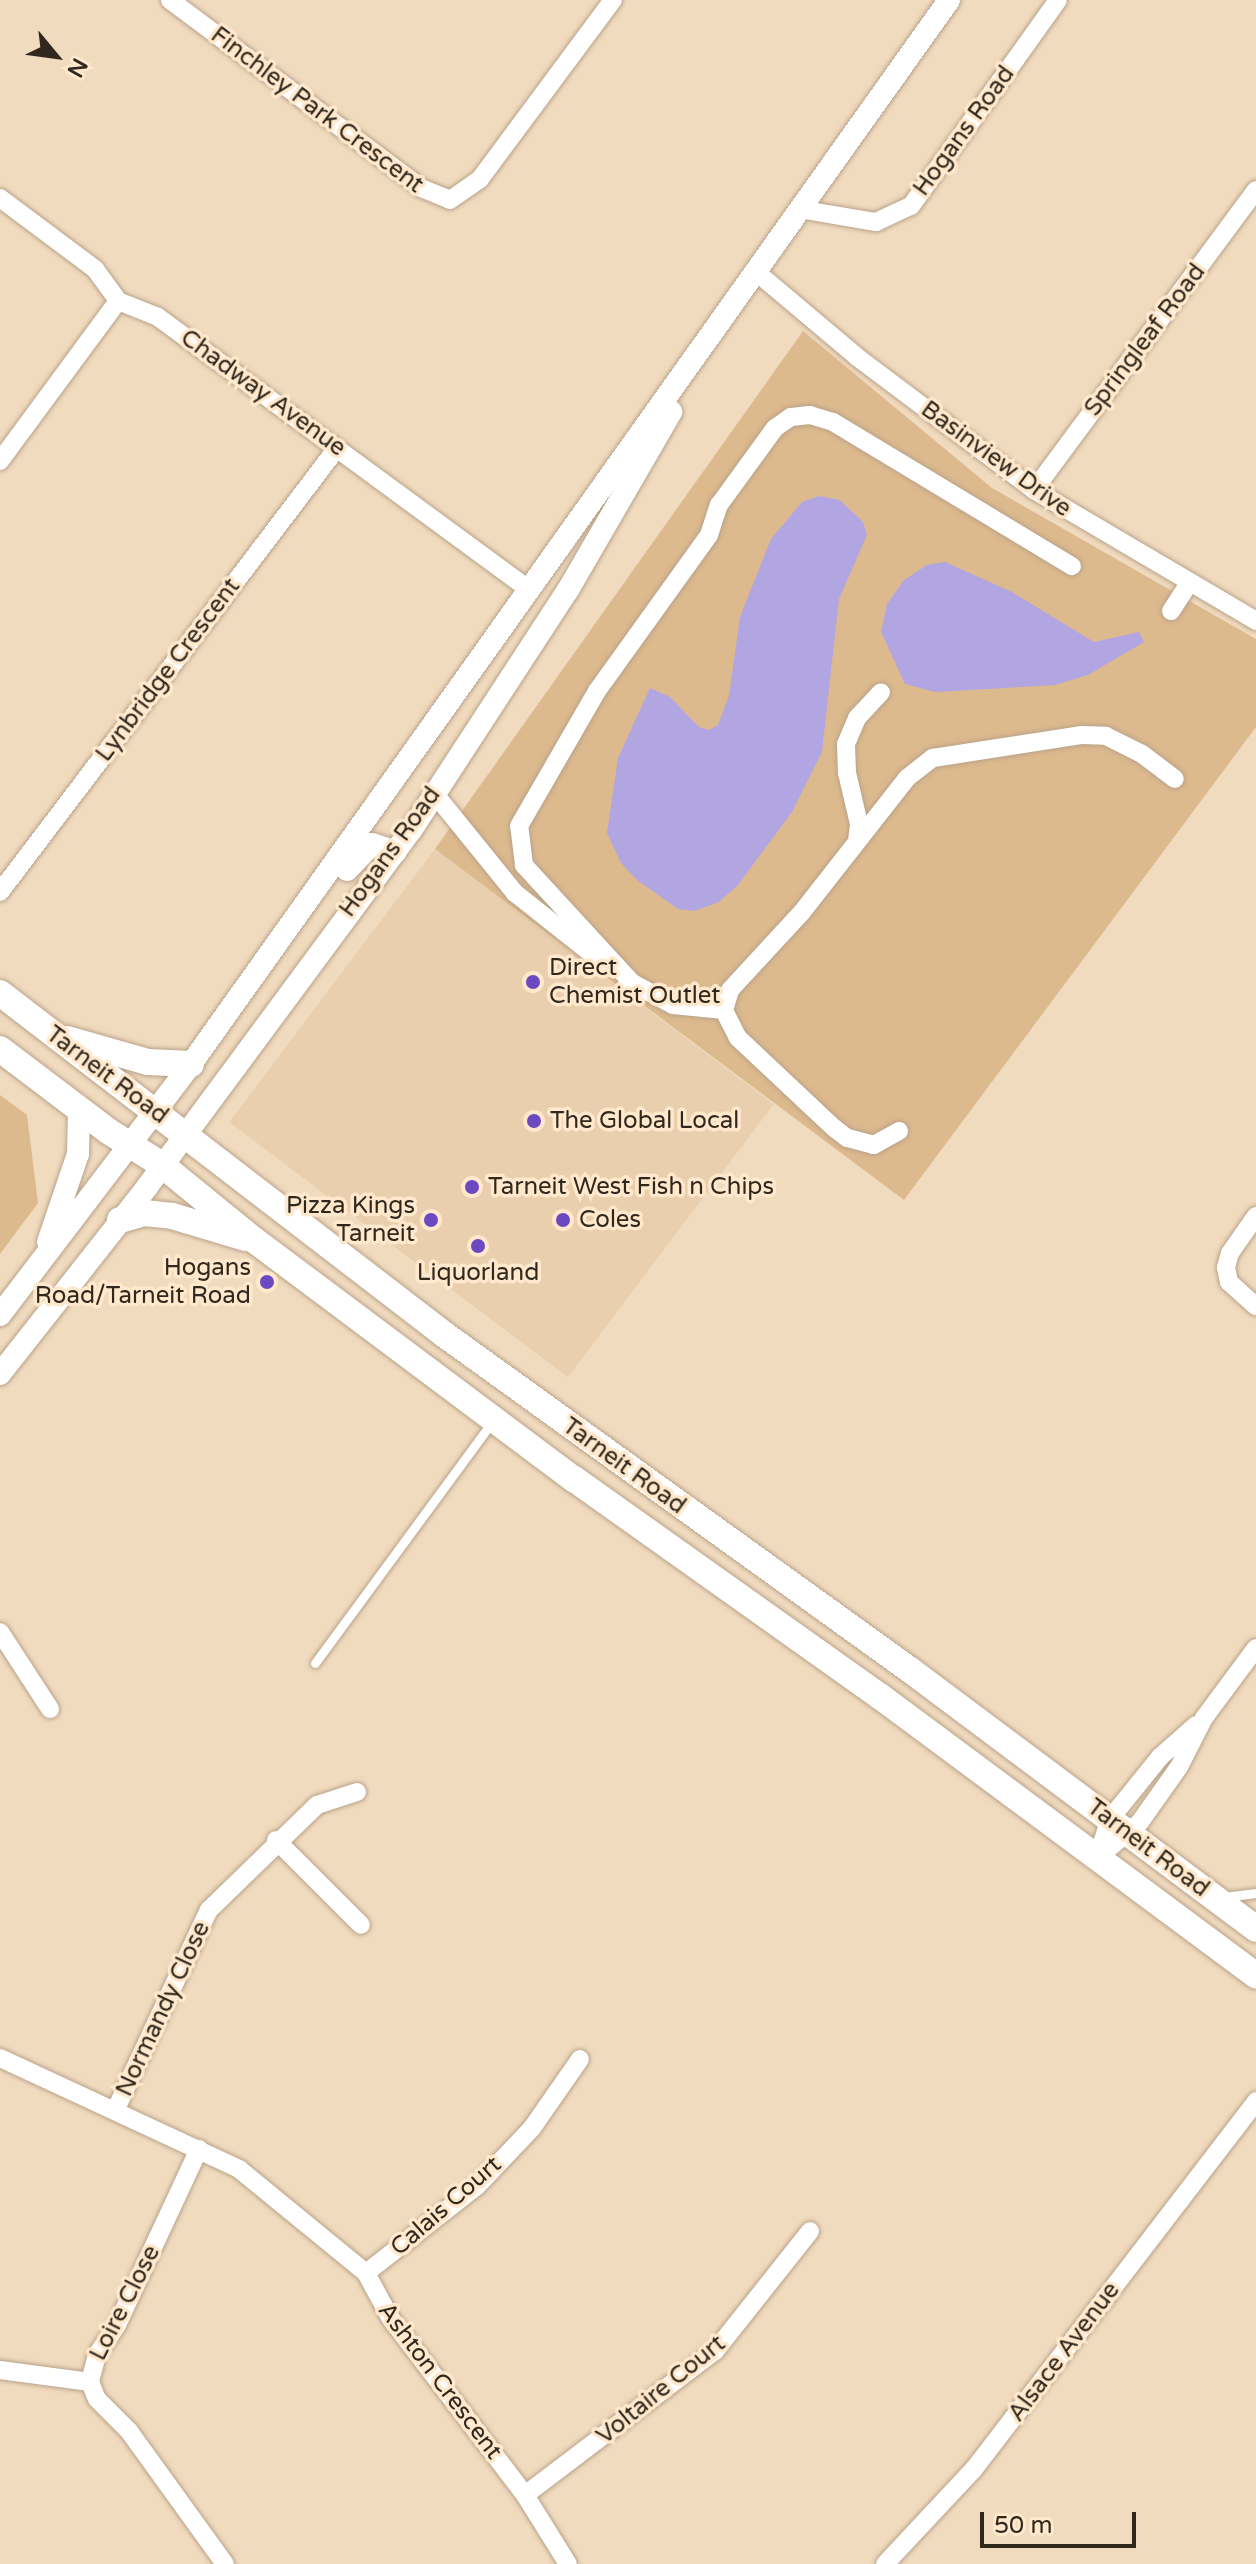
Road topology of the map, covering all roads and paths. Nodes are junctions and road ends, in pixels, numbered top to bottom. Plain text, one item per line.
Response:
1 (170, 0) edge
2 (613, 0) edge
3 (949, 0) edge
4 (1058, 0) edge
5 (1256, 190) edge
6 (0, 198) edge
7 (799, 209) junction
8 (755, 271) junction
9 (735, 300) junction
10 (118, 301) junction
11 (337, 448) junction
12 (0, 461) edge
13 (1034, 490) junction
14 (1072, 566) dead end
15 (1189, 583) junction
16 (529, 590) junction
17 (1171, 611) dead end
18 (1256, 621) edge
19 (531, 644) junction
20 (881, 692) dead end
21 (1175, 779) dead end
22 (434, 793) junction
23 (857, 841) junction
24 (396, 852) junction
25 (0, 892) edge
26 (258, 968) junction
27 (636, 987) junction
28 (0, 993) edge
29 (724, 1010) junction
30 (56, 1036) junction
31 (0, 1049) edge
32 (191, 1064) junction
33 (79, 1111) junction
34 (155, 1113) junction
35 (899, 1131) dead end
36 (185, 1134) junction
37 (133, 1145) junction
38 (162, 1165) junction
39 (1256, 1216) edge
40 (120, 1220) junction
41 (254, 1240) junction
42 (43, 1258) junction
43 (1256, 1306) edge
44 (0, 1315) edge
45 (0, 1374) edge
46 (494, 1419) junction
47 (0, 1632) edge
48 (1256, 1648) edge
49 (315, 1663) dead end
50 (50, 1709) dead end
51 (357, 1792) dead end
52 (1120, 1827) junction
53 (276, 1840) junction
54 (1097, 1858) junction
55 (1256, 1893) edge
56 (1213, 1896) junction
57 (361, 1925) dead end
58 (1256, 1929) edge
59 (1256, 1976) edge
60 (0, 2058) edge
61 (580, 2059) dead end
62 (1256, 2089) edge
63 (1256, 2101) edge
64 (116, 2109) junction
65 (1230, 2130) junction
66 (199, 2149) junction
67 (810, 2231) dead end
68 (366, 2273) junction
69 (0, 2370) edge
70 (90, 2382) junction
71 (525, 2495) junction
72 (225, 2564) edge
73 (568, 2564) edge
74 (885, 2564) edge

1 - 2 street, Finchley Park Crescent
3 - 7 street, Hogans Road
4 - 7 street, Hogans Road
5 - 13 street, Springleaf Road
6 - 10 street
7 - 8 street, Hogans Road
8 - 9 street, Hogans Road
8 - 13 street, Basinview Drive
9 - 16 street, Hogans Road
9 - 19 street, Hogans Road
10 - 11 street, Chadway Avenue
10 - 12 street
11 - 16 street, Chadway Avenue
11 - 25 street, Lynbridge Crescent
13 - 15 street, Basinview Drive
14 - 27 street
15 - 17 street
15 - 18 street, Basinview Drive
16 - 19 street
16 - 26 street, Hogans Road
19 - 22 street, Hogans Road
20 - 23 street
21 - 23 street
22 - 24 street, Hogans Road
22 - 27 street
23 - 29 street
24 - 26 street
24 - 36 street, Hogans Road
26 - 32 street, Hogans Road
27 - 29 street
28 - 30 main road, Tarneit Road
29 - 35 street
30 - 32 main road
30 - 34 main road, Tarneit Road
31 - 33 main road, Tarneit Road
32 - 34 street, Hogans Road
33 - 37 main road, Tarneit Road
33 - 42 street
34 - 36 main road, Tarneit Road
34 - 37 street, Hogans Road
36 - 38 street, Hogans Road
36 - 52 main road, Tarneit Road
37 - 38 main road, Tarneit Road
37 - 42 street, Hogans Road
38 - 40 street, Hogans Road
38 - 41 main road, Tarneit Road
39 - 43 street
40 - 41 main road
40 - 45 street, Hogans Road
41 - 46 main road, Tarneit Road
42 - 44 street, Hogans Road
46 - 49 lane
46 - 54 main road, Tarneit Road
47 - 50 street
48 - 52 street
51 - 53 street, Normandy Close
52 - 54 street
52 - 56 main road, Tarneit Road
53 - 57 street
53 - 64 street, Normandy Close
54 - 59 main road, Tarneit Road
55 - 56 lane
56 - 58 main road, Tarneit Road
60 - 64 street, Ashton Crescent
61 - 68 street, Calais Court
62 - 65 street, Alsace Avenue
63 - 65 street, Alsace Avenue
64 - 66 street, Ashton Crescent
65 - 74 street, Alsace Avenue
66 - 68 street, Ashton Crescent
66 - 70 street, Loire Close
67 - 71 street, Voltaire Court
68 - 71 street, Ashton Crescent
69 - 70 street
70 - 72 street, Loire Close
71 - 73 street, Ashton Crescent

